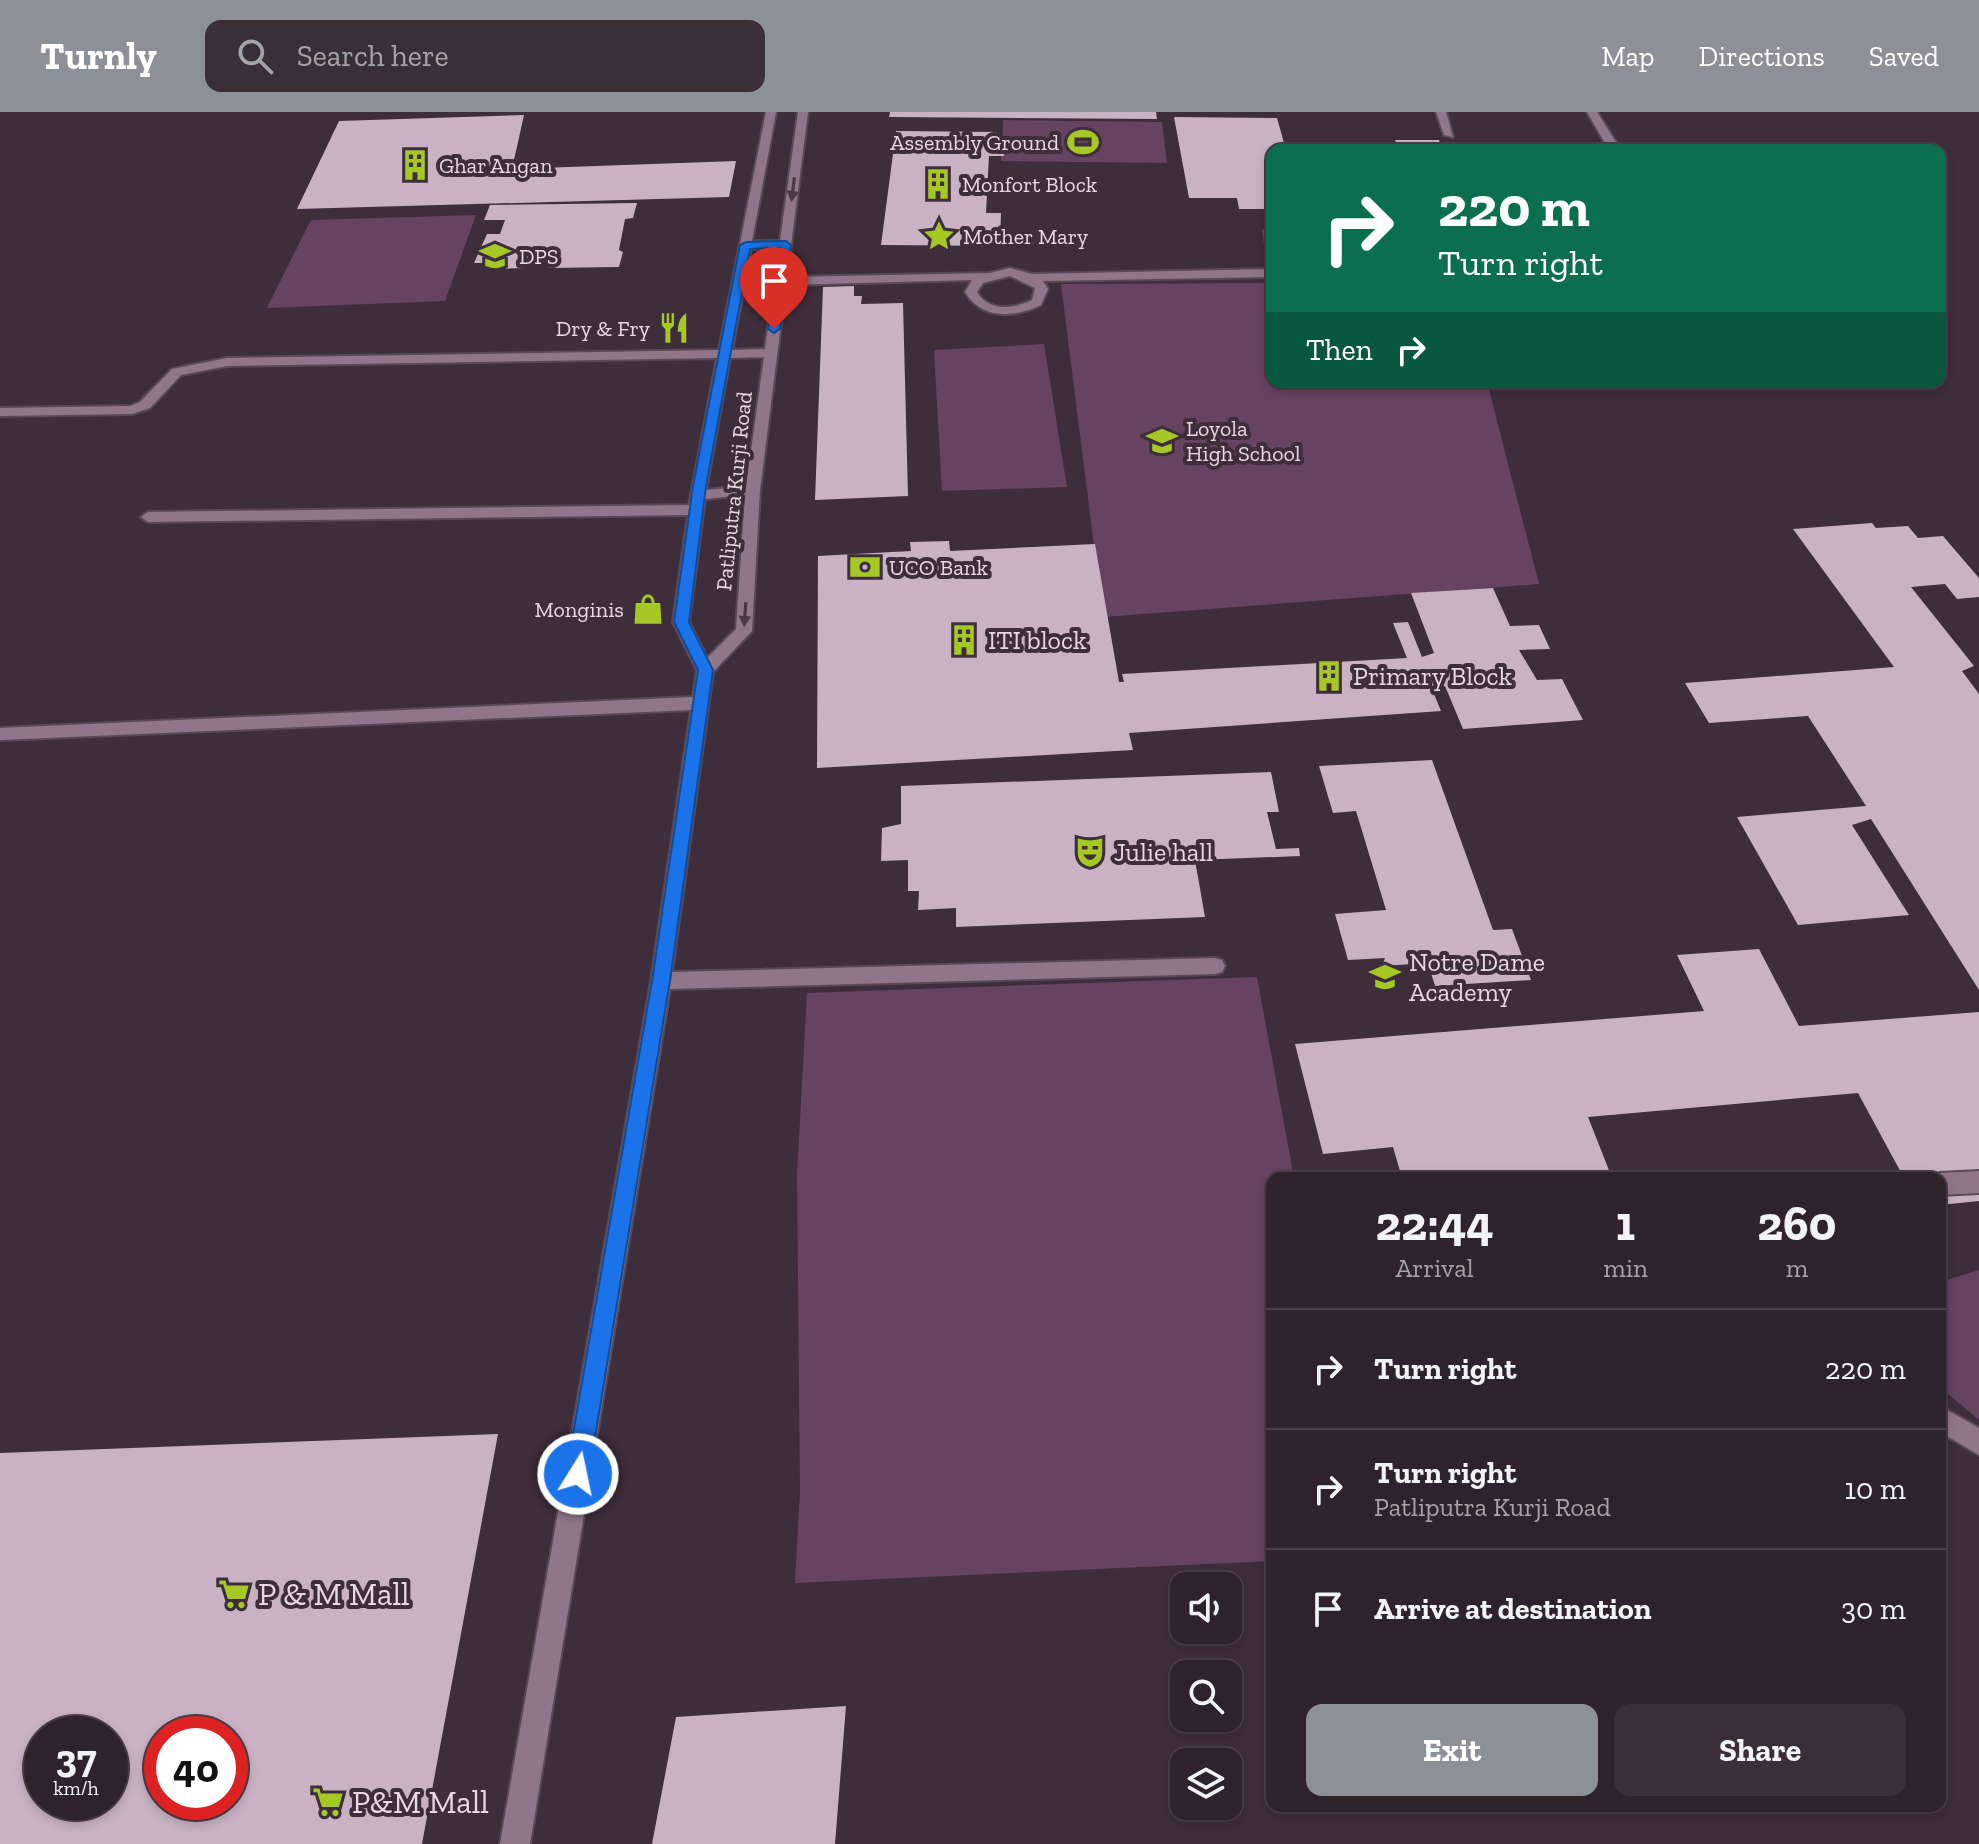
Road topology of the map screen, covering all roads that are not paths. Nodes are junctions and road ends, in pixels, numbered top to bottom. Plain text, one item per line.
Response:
1 (771, 112) edge
2 (803, 112) edge
3 (1441, 112) edge
4 (1592, 112) edge
5 (1449, 135) dead end
6 (1611, 144) edge
7 (781, 152) junction
8 (746, 245) junction
9 (786, 245) junction
10 (1266, 273) edge
11 (987, 276) junction
12 (1031, 278) junction
13 (781, 281) junction
14 (771, 353) junction
15 (724, 354) junction
16 (0, 412) edge
17 (753, 490) junction
18 (697, 502) junction
19 (148, 517) dead end
20 (705, 670) junction
21 (699, 703) junction
22 (0, 734) edge
23 (1215, 966) dead end
24 (661, 981) junction
25 (1979, 1182) edge
26 (1946, 1184) edge
27 (1946, 1422) edge
28 (1979, 1442) edge
29 (515, 1844) edge

1 - 7 street
2 - 7 street, Patliputra Kurji Road
3 - 5 street
4 - 6 street
7 - 8 street
7 -> 9 street, Patliputra Kurji Road
8 - 9 street
8 - 15 street
9 - 13 street, Patliputra Kurji Road
10 - 12 street
11 - 12 street
11 - 12 street
11 - 13 street
13 - 14 street, Patliputra Kurji Road
14 - 15 street
14 - 17 street, Patliputra Kurji Road
15 - 16 street
15 - 18 street
17 - 18 street
17 -> 20 street, Patliputra Kurji Road
18 - 19 street
18 - 20 street
20 - 21 street
21 - 22 street
21 - 24 street
23 - 24 street
24 - 29 street
25 - 26 street
27 - 28 street

